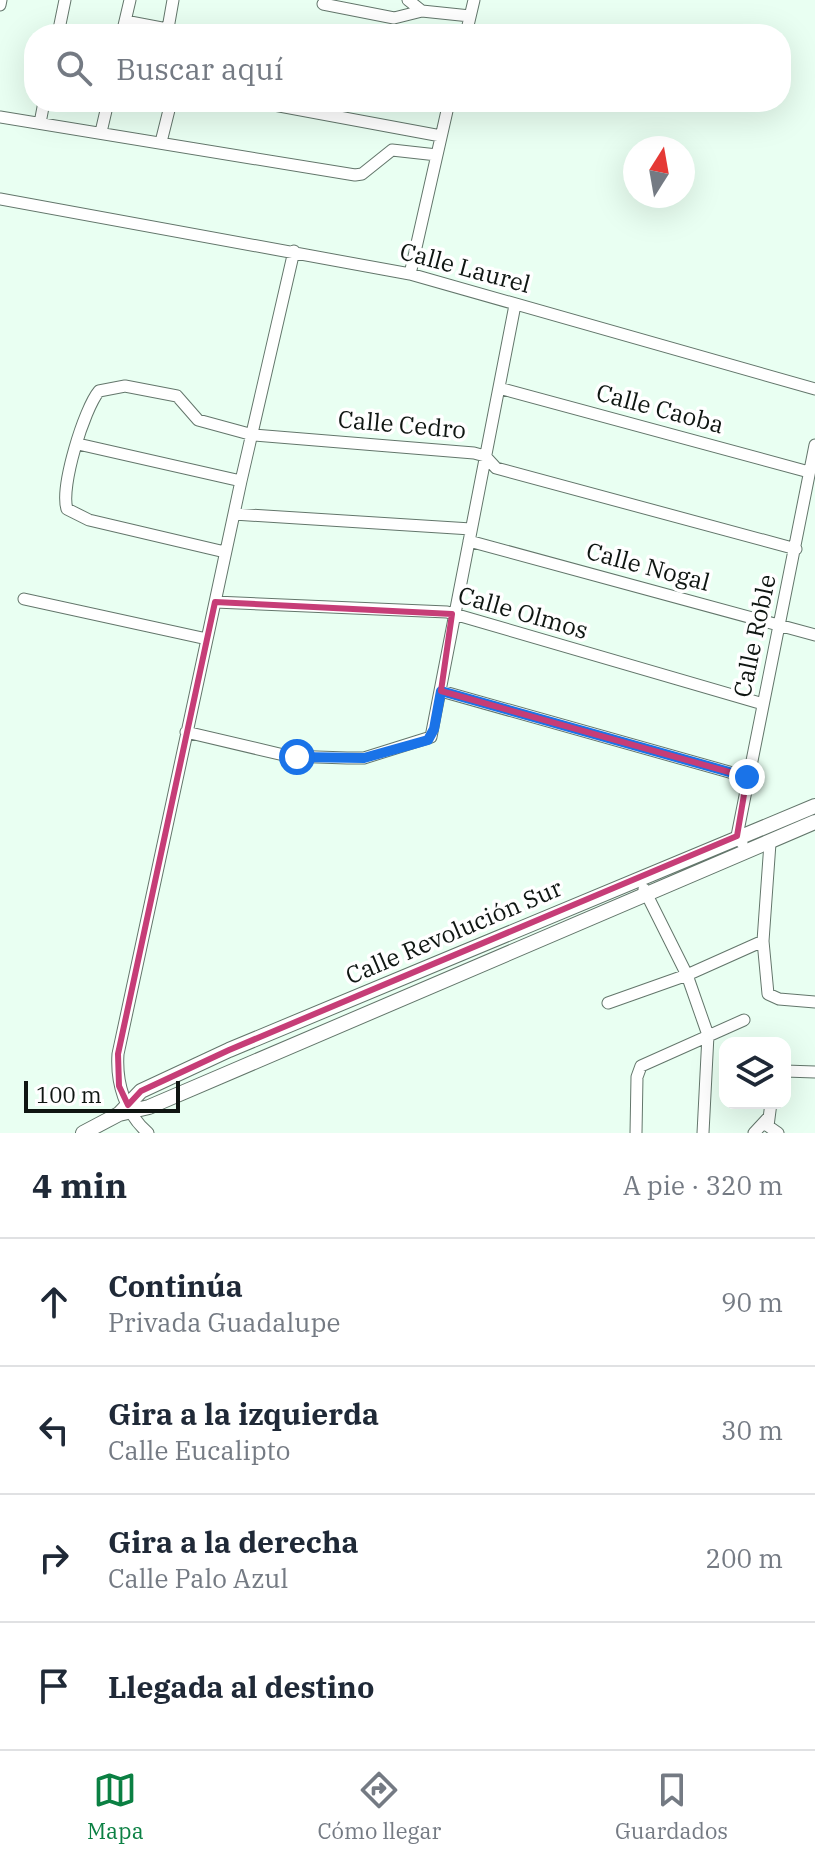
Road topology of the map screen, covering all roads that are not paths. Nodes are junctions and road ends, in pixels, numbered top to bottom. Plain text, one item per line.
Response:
1 (65, 0) edge
2 (130, 0) edge
3 (173, 0) edge
4 (408, 0) edge
5 (474, 0) edge
6 (323, 4) dead end
7 (422, 11) junction
8 (470, 16) junction
9 (125, 21) junction
10 (60, 24) edge
11 (124, 24) edge
12 (136, 24) edge
13 (168, 24) edge
14 (468, 24) edge
15 (42, 112) edge
16 (106, 112) edge
17 (168, 112) edge
18 (311, 112) edge
19 (444, 112) edge
20 (0, 117) edge
21 (40, 123) junction
22 (395, 128) junction
23 (101, 132) junction
24 (441, 136) junction
25 (161, 142) junction
26 (392, 150) junction
27 (437, 155) junction
28 (0, 199) edge
29 (294, 251) junction
30 (410, 274) junction
31 (515, 305) junction
32 (499, 388) junction
33 (815, 389) edge
34 (253, 435) junction
35 (78, 444) junction
36 (815, 445) edge
37 (485, 456) junction
38 (809, 472) junction
39 (241, 481) junction
40 (234, 514) junction
41 (470, 535) junction
42 (796, 549) junction
43 (225, 552) junction
44 (24, 599) dead end
45 (215, 602) junction
46 (455, 617) junction
47 (780, 625) junction
48 (815, 635) edge
49 (207, 639) junction
50 (441, 691) junction
51 (763, 704) junction
52 (186, 732) junction
53 (747, 777) junction
54 (815, 806) edge
55 (815, 822) edge
56 (737, 836) junction
57 (770, 843) junction
58 (748, 852) junction
59 (640, 877) junction
60 (645, 893) junction
61 (763, 941) junction
62 (687, 975) junction
63 (815, 1002) edge
64 (608, 1003) dead end
65 (337, 1006) junction
66 (744, 1020) dead end
67 (343, 1021) junction
68 (708, 1035) junction
69 (229, 1050) junction
70 (237, 1067) junction
71 (791, 1071) edge
72 (815, 1072) edge
73 (122, 1113) junction
74 (771, 1126) edge
75 (86, 1132) edge
76 (148, 1133) edge
77 (636, 1133) edge
78 (703, 1133) edge
79 (754, 1133) edge

1 - 10 street
2 - 9 street
3 - 13 street
4 - 7 street
5 - 8 street
6 - 7 street
7 - 8 street
8 - 14 street
9 - 11 street
9 - 12 street
15 - 21 street
16 - 23 street
17 - 25 street
18 - 22 street
19 - 24 street
20 - 21 street
21 - 23 street
22 - 24 street
22 - 26 street
23 - 25 street
24 - 27 street
25 - 26 street
26 - 27 street
27 - 30 street
28 - 29 street, Calle Laurel
29 - 30 street, Calle Laurel
29 - 34 street
30 - 31 street, Calle Laurel
31 - 32 street
31 - 33 street, Calle Laurel
32 - 37 street
32 - 38 street, Calle Caoba
34 - 35 street, Calle Cedro
34 - 37 street, Calle Cedro
34 - 39 street
35 - 39 street
35 - 43 street
36 - 38 street, Calle Roble
37 - 41 street
37 - 42 street, Calle Cedro
38 - 42 street, Calle Roble
39 - 40 street
40 - 41 street, Calle Nogal
40 - 43 street
41 - 46 street
41 - 47 street, Calle Nogal
42 - 47 street, Calle Roble
43 - 45 street
44 - 49 street
45 - 46 street, Calle Olmos
45 - 49 street
46 - 50 street
46 - 51 street, Calle Olmos
47 - 48 street, Calle Nogal
47 - 51 street, Calle Roble
49 - 52 street
50 - 52 street
50 - 53 street
51 - 53 street, Calle Roble
52 - 73 street
53 - 56 street, Calle Roble
54 - 56 main road, Calle Revolución Sur
55 - 57 main road, Calle Revolución Sur
56 - 58 street
56 - 59 main road, Calle Revolución Sur
57 - 58 main road, Calle Revolución Sur
57 - 61 street
58 - 60 main road, Calle Revolución Sur
59 - 60 street
59 - 65 main road, Calle Revolución Sur
60 - 62 street
60 - 67 main road, Calle Revolución Sur
61 - 62 street
61 - 63 street
62 - 64 street
62 - 68 street
65 - 67 main road
65 - 69 main road, Calle Revolución Sur
66 - 68 street
67 - 70 main road, Calle Revolución Sur
68 - 77 street
68 - 78 street
69 - 70 main road
69 - 73 main road, Calle Revolución Sur
70 - 73 main road, Calle Revolución Sur
71 - 72 street
73 - 75 main road, Calle Revolución Sur
73 - 76 street
74 - 79 street

